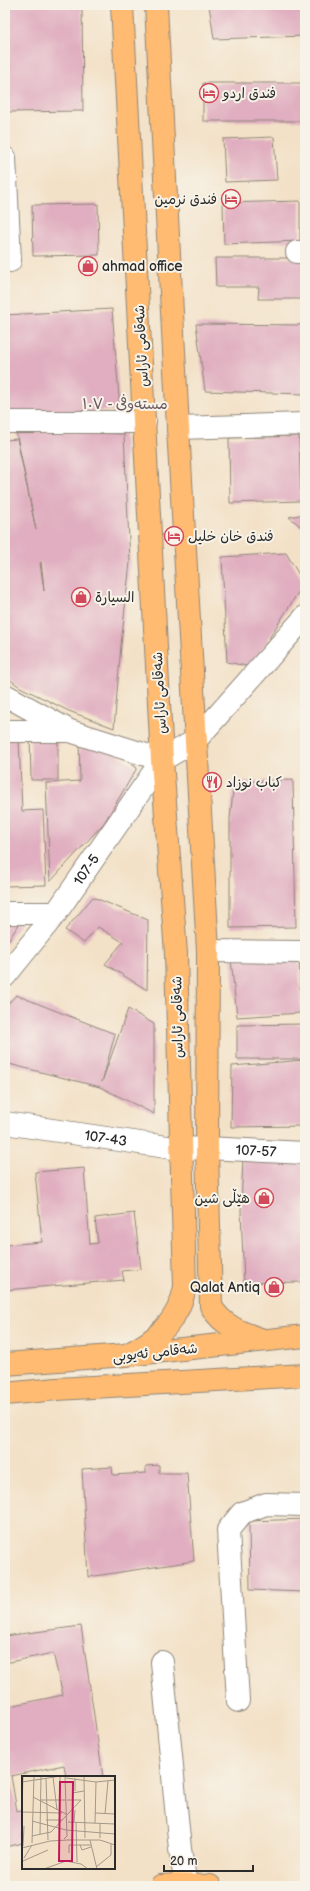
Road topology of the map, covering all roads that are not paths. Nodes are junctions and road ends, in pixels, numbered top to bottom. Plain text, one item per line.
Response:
1 (122, 5) edge
2 (156, 5) edge
3 (5, 158) edge
4 (10, 261) dead end
5 (5, 422) edge
6 (145, 422) junction
7 (305, 424) edge
8 (178, 428) junction
9 (305, 616) edge
10 (5, 695) edge
11 (5, 731) edge
12 (70, 731) junction
13 (196, 740) junction
14 (162, 760) junction
15 (5, 912) edge
16 (56, 913) junction
17 (208, 950) junction
18 (305, 952) edge
19 (5, 976) edge
20 (5, 1123) edge
21 (207, 1148) junction
22 (180, 1149) junction
23 (305, 1153) edge
24 (305, 1336) edge
25 (263, 1340) junction
26 (126, 1355) junction
27 (5, 1364) edge
28 (305, 1375) edge
29 (5, 1394) edge
30 (305, 1504) edge
31 (162, 1662) dead end
32 (238, 1701) dead end
33 (186, 1885) junction
34 (162, 1886) edge
35 (210, 1886) edge

1 - 6 main road, شەقامی ئاراس
2 - 8 main road
3 - 4 street
5 - 6 street
6 - 14 main road, شەقامی ئاراس
7 - 8 street
8 - 13 main road
9 - 13 street
10 - 12 street
11 - 12 street
12 - 14 street
13 - 14 street
13 - 17 main road
14 - 16 street, 107-5
14 - 22 main road, شەقامی ئاراس
15 - 16 street
16 - 19 street, 107-5
17 - 18 street
17 - 21 main road
20 - 22 street, 107-43
21 - 22 street, 107-43
21 - 23 street, 107-57
21 - 25 main road
22 - 26 main road, شەقامی ئاراس
24 - 25 main road, شەقامی ئەیوبی
25 - 26 main road, شەقامی ئەیوبی
26 - 27 main road, شەقامی ئەیوبی
28 - 29 main road, شەقامی ئەیوبی
30 - 32 street
31 - 33 street
33 - 34 main road
33 - 35 main road

